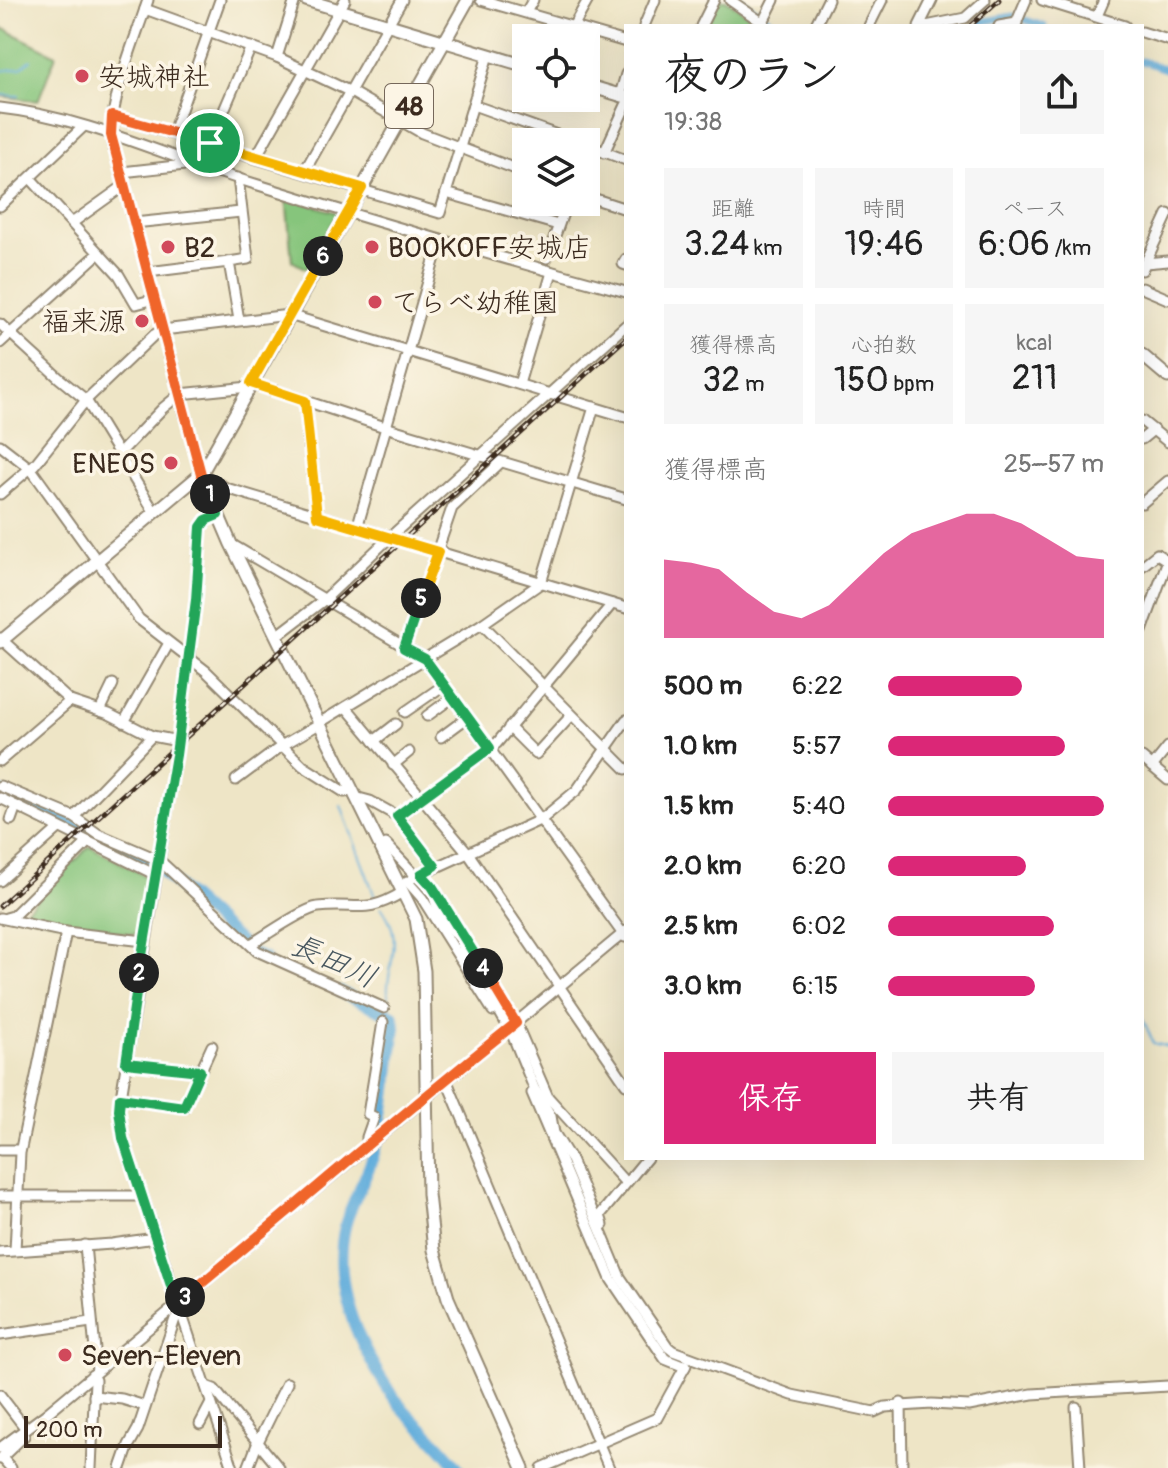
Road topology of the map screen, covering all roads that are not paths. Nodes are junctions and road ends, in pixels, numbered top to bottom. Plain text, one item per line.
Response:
1 (220, 0) edge
2 (295, 0) edge
3 (306, 0) edge
4 (402, 0) edge
5 (468, 0) edge
6 (481, 0) edge
7 (533, 0) edge
8 (588, 0) edge
9 (655, 0) edge
10 (714, 0) edge
11 (730, 0) edge
12 (774, 0) edge
13 (828, 0) edge
14 (882, 0) edge
15 (932, 0) edge
16 (985, 0) edge
17 (1026, 0) edge
18 (1042, 0) edge
19 (1104, 0) edge
20 (146, 4) edge
21 (342, 5) edge
22 (526, 12) junction
23 (1097, 16) junction
24 (763, 21) edge
25 (1017, 21) edge
26 (570, 24) edge
27 (575, 24) edge
28 (645, 24) edge
29 (702, 24) edge
30 (816, 24) edge
31 (870, 24) edge
32 (920, 24) edge
33 (936, 24) edge
34 (1119, 24) edge
35 (387, 26) junction
36 (1144, 33) edge
37 (209, 34) junction
38 (600, 34) edge
39 (444, 40) junction
40 (1168, 40) edge
41 (624, 41) edge
42 (251, 47) junction
43 (488, 55) junction
44 (277, 57) junction
45 (512, 62) edge
46 (307, 70) junction
47 (600, 90) edge
48 (351, 92) junction
49 (624, 99) edge
50 (473, 105) junction
51 (0, 108) edge
52 (112, 116) junction
53 (401, 121) junction
54 (83, 127) junction
55 (538, 128) edge
56 (173, 132) junction
57 (111, 135) junction
58 (210, 143) junction
59 (461, 147) junction
60 (600, 151) edge
61 (604, 153) junction
62 (256, 157) junction
63 (624, 159) edge
64 (195, 164) junction
65 (512, 167) edge
66 (122, 172) junction
67 (304, 172) junction
68 (238, 178) junction
69 (31, 179) junction
70 (125, 185) junction
71 (362, 188) junction
72 (446, 193) junction
73 (600, 201) edge
74 (0, 206) edge
75 (624, 208) edge
76 (241, 212) junction
77 (349, 212) junction
78 (1168, 214) edge
79 (562, 216) edge
80 (72, 223) junction
81 (134, 223) junction
82 (558, 225) junction
83 (1168, 238) edge
84 (1157, 239) junction
85 (440, 240) junction
86 (99, 253) junction
87 (547, 258) dead end
88 (1168, 261) edge
89 (229, 262) junction
90 (1144, 266) edge
91 (148, 272) junction
92 (552, 272) junction
93 (1144, 289) edge
94 (624, 291) edge
95 (155, 299) junction
96 (1168, 299) edge
97 (289, 315) junction
98 (239, 320) junction
99 (0, 324) edge
100 (624, 327) edge
101 (163, 330) junction
102 (10, 333) junction
103 (0, 343) edge
104 (407, 351) junction
105 (1144, 357) edge
106 (1168, 377) edge
107 (519, 384) junction
108 (250, 385) junction
109 (551, 393) junction
110 (180, 394) junction
111 (86, 400) junction
112 (305, 401) junction
113 (594, 407) junction
114 (624, 416) edge
115 (1144, 423) edge
116 (385, 427) junction
117 (1153, 430) junction
118 (1144, 437) edge
119 (1168, 442) edge
120 (0, 445) edge
121 (120, 453) junction
122 (481, 455) junction
123 (501, 462) junction
124 (31, 469) junction
125 (201, 474) junction
126 (1168, 481) edge
127 (571, 483) junction
128 (0, 494) edge
129 (624, 498) edge
130 (1144, 501) edge
131 (155, 513) junction
132 (218, 515) junction
133 (317, 516) junction
134 (357, 528) junction
135 (390, 537) junction
136 (231, 544) junction
137 (438, 552) junction
138 (98, 560) junction
139 (1168, 560) edge
140 (1144, 564) edge
141 (1166, 574) edge
142 (541, 583) junction
143 (324, 600) junction
144 (612, 604) junction
145 (624, 607) edge
146 (482, 624) junction
147 (1144, 626) edge
148 (277, 636) junction
149 (1, 640) edge
150 (169, 643) junction
151 (404, 648) junction
152 (425, 659) junction
153 (189, 660) junction
154 (113, 684) dead end
155 (444, 685) junction
156 (543, 686) junction
157 (453, 697) junction
158 (70, 701) junction
159 (346, 707) junction
160 (100, 711) junction
161 (405, 712) dead end
162 (427, 716) dead end
163 (571, 716) junction
164 (468, 717) junction
165 (124, 722) junction
166 (319, 723) junction
167 (624, 723) edge
168 (396, 724) dead end
169 (509, 727) junction
170 (152, 736) junction
171 (441, 737) dead end
172 (178, 741) junction
173 (374, 741) junction
174 (283, 745) junction
175 (1168, 747) edge
176 (490, 748) junction
177 (606, 751) junction
178 (409, 752) dead end
179 (1144, 760) edge
180 (0, 761) edge
181 (393, 765) junction
182 (624, 767) edge
183 (1152, 767) junction
184 (236, 780) dead end
185 (1168, 780) edge
186 (0, 786) edge
187 (354, 794) junction
188 (421, 798) junction
189 (0, 800) edge
190 (16, 806) junction
191 (397, 816) junction
192 (74, 817) junction
193 (542, 819) junction
194 (11, 820) dead end
195 (59, 828) junction
196 (88, 842) junction
197 (386, 844) dead end
198 (468, 853) junction
199 (435, 866) junction
200 (158, 868) junction
201 (0, 881) edge
202 (409, 881) junction
203 (2, 920) edge
204 (66, 932) junction
205 (624, 933) edge
206 (624, 935) edge
207 (144, 941) junction
208 (251, 944) junction
209 (559, 987) junction
210 (384, 1008) dead end
211 (383, 1022) dead end
212 (510, 1028) junction
213 (212, 1046) dead end
214 (126, 1063) junction
215 (200, 1071) junction
216 (446, 1079) junction
217 (624, 1081) edge
218 (427, 1095) junction
219 (120, 1098) junction
220 (367, 1147) junction
221 (0, 1150) edge
222 (20, 1150) junction
223 (645, 1160) edge
224 (626, 1183) junction
225 (0, 1196) edge
226 (17, 1196) junction
227 (142, 1196) junction
228 (155, 1238) junction
229 (85, 1245) junction
230 (15, 1250) junction
231 (0, 1252) edge
232 (177, 1304) junction
233 (175, 1319) dead end
234 (91, 1322) junction
235 (0, 1335) edge
236 (688, 1362) junction
237 (95, 1373) junction
238 (287, 1383) dead end
239 (206, 1386) junction
240 (1168, 1386) edge
241 (0, 1395) edge
242 (94, 1396) junction
243 (211, 1403) junction
244 (901, 1403) junction
245 (145, 1406) junction
246 (1076, 1407) dead end
247 (46, 1414) junction
248 (200, 1424) dead end
249 (26, 1429) junction
250 (258, 1442) junction
251 (599, 1443) junction
252 (1, 1455) edge
253 (11, 1468) edge
254 (91, 1468) edge
255 (121, 1468) edge
256 (233, 1468) edge
257 (248, 1468) edge
258 (279, 1468) edge
259 (523, 1468) edge
260 (542, 1468) edge
261 (609, 1468) edge
262 (902, 1468) edge
263 (1080, 1468) edge

1 - 37 street
2 - 44 street
3 - 21 main road
4 - 35 street
5 - 39 main road, 48
6 - 22 street
7 - 22 street
8 - 27 street
9 - 28 street
10 - 29 street
11 - 24 street
12 - 24 street
13 - 30 street
14 - 31 street
15 - 32 street
16 - 33 street
17 - 25 street
18 - 23 street
19 - 23 street
20 - 37 street
20 - 52 street
21 - 35 main road
21 - 46 street
22 - 26 street
23 - 34 street
35 - 39 main road
35 - 48 street
36 - 40 street
37 - 42 street
37 - 56 street
38 - 41 street
39 - 43 main road
39 - 53 main road, 48
42 - 44 street
42 - 58 street
43 - 45 main road
43 - 50 street
44 - 46 street
46 - 48 street
46 - 62 street
47 - 49 main road
48 - 53 street
48 - 67 street
49 - 61 street
50 - 55 street
50 - 59 street
51 - 54 street
52 - 56 street
52 - 57 street
53 - 59 street
53 - 71 main road, 48
54 - 57 street
54 - 69 street
56 - 58 street
57 - 64 street
57 - 66 street
58 - 62 street
59 - 65 street
59 - 72 street
60 - 61 street
61 - 63 street
62 - 67 street
64 - 66 street
64 - 68 street
66 - 70 street
67 - 71 street
68 - 76 street
68 - 77 street
69 - 74 street
69 - 80 street
70 - 80 street
70 - 81 street
71 - 72 street
71 - 77 main road, 48
72 - 82 street
73 - 75 street
76 - 81 street
76 - 89 street
77 - 85 street
77 - 97 main road, 48
78 - 84 street
79 - 82 street
80 - 86 street
81 - 91 street
82 - 87 street
83 - 84 street
84 - 90 street
85 - 92 street
85 - 104 street
86 - 95 street
86 - 102 street
88 - 90 street
89 - 91 street
89 - 98 street
91 - 95 street
92 - 94 street
92 - 107 street
93 - 96 street
95 - 101 street
97 - 98 street
97 - 104 street
97 - 108 main road, 48
98 - 101 street
99 - 102 street
100 - 109 street
101 - 110 street
101 - 111 street
102 - 103 street
102 - 111 street
104 - 107 street
104 - 116 street
105 - 106 main road
107 - 109 street
108 - 110 street
108 - 112 street
108 - 125 main road, 48
109 - 113 street
109 - 122 street
110 - 121 street
110 - 125 street
111 - 121 street
111 - 124 street
112 - 116 street
112 - 133 street
113 - 114 street
113 - 127 street
115 - 117 street
116 - 122 street
116 - 134 street
117 - 118 street
117 - 119 street
120 - 124 street
121 - 131 street
122 - 123 street
122 - 135 street
123 - 127 street
123 - 137 street
124 - 128 street
124 - 138 street
125 - 131 main road, 48
125 - 132 main road
125 - 133 street
126 - 130 street
127 - 129 street
127 - 142 street
131 - 138 main road, 48
132 - 136 main road
132 - 153 street
133 - 134 street
134 - 135 street
135 - 137 street
135 - 143 street
136 - 143 street
136 - 148 main road
137 - 142 street
137 - 151 street
138 - 149 main road, 48
138 - 150 street
139 - 140 street
139 - 141 street
141 - 147 street
142 - 144 street
142 - 146 street
143 - 148 street
143 - 151 street
144 - 145 street
144 - 156 street
146 - 152 street
146 - 156 street
148 - 166 main road
149 - 158 street
150 - 153 street
150 - 165 street
151 - 152 street
152 - 155 street
152 - 159 street
153 - 172 street
153 - 174 street
154 - 160 street
155 - 157 street
155 - 161 street
156 - 163 street
156 - 169 street
157 - 162 street
157 - 164 street
158 - 160 street
158 - 180 street
159 - 166 street
159 - 173 street
160 - 165 street
163 - 169 street
163 - 177 street
164 - 171 street
164 - 176 street
165 - 170 street
166 - 174 street
166 - 187 main road
167 - 177 street
168 - 173 street
169 - 176 street
170 - 172 street
170 - 192 street
172 - 200 street
173 - 181 street
174 - 184 street
174 - 187 street
175 - 183 street
176 - 188 street
176 - 193 street
177 - 182 street
177 - 193 street
178 - 181 street
179 - 183 street
181 - 188 street
183 - 185 street
186 - 192 street
187 - 191 street
187 - 202 main road
188 - 191 street
188 - 198 street
189 - 190 street
190 - 194 street
190 - 195 street
191 - 199 street
192 - 200 street
193 - 198 street
193 - 205 street
195 - 196 street
195 - 201 street
196 - 200 street
196 - 203 street
197 - 202 street
198 - 199 street
198 - 209 street
199 - 202 street
200 - 207 street
200 - 208 street
202 - 208 street
202 - 212 street
202 - 212 street
202 - 218 main road
203 - 204 street
204 - 207 street
204 - 222 street
206 - 209 street
207 - 214 street
208 - 210 street
209 - 212 street
209 - 217 street
211 - 220 street
212 - 216 street
212 - 224 street
212 - 236 street
213 - 215 street
214 - 215 street
214 - 219 street
215 - 219 street
216 - 218 street
216 - 251 street
218 - 220 street
218 - 259 main road
219 - 227 street
220 - 232 street
221 - 222 street
222 - 226 street
223 - 224 street
224 - 236 street
225 - 226 street
226 - 227 street
226 - 230 street
227 - 228 street
228 - 229 street
228 - 232 street
229 - 230 street
229 - 234 street
230 - 231 street
232 - 237 street
232 - 239 street
233 - 245 street
234 - 235 street
234 - 237 street
236 - 244 street
236 - 251 street
237 - 242 street
237 - 247 street
238 - 250 street
239 - 243 street
239 - 250 street
240 - 244 street
241 - 249 street
242 - 245 street
242 - 254 street
243 - 248 street
243 - 256 street
244 - 262 street
245 - 255 street
246 - 263 street
247 - 249 street
247 - 252 street
249 - 252 street
250 - 257 street
250 - 258 street
251 - 260 street
251 - 261 street
252 - 253 street

